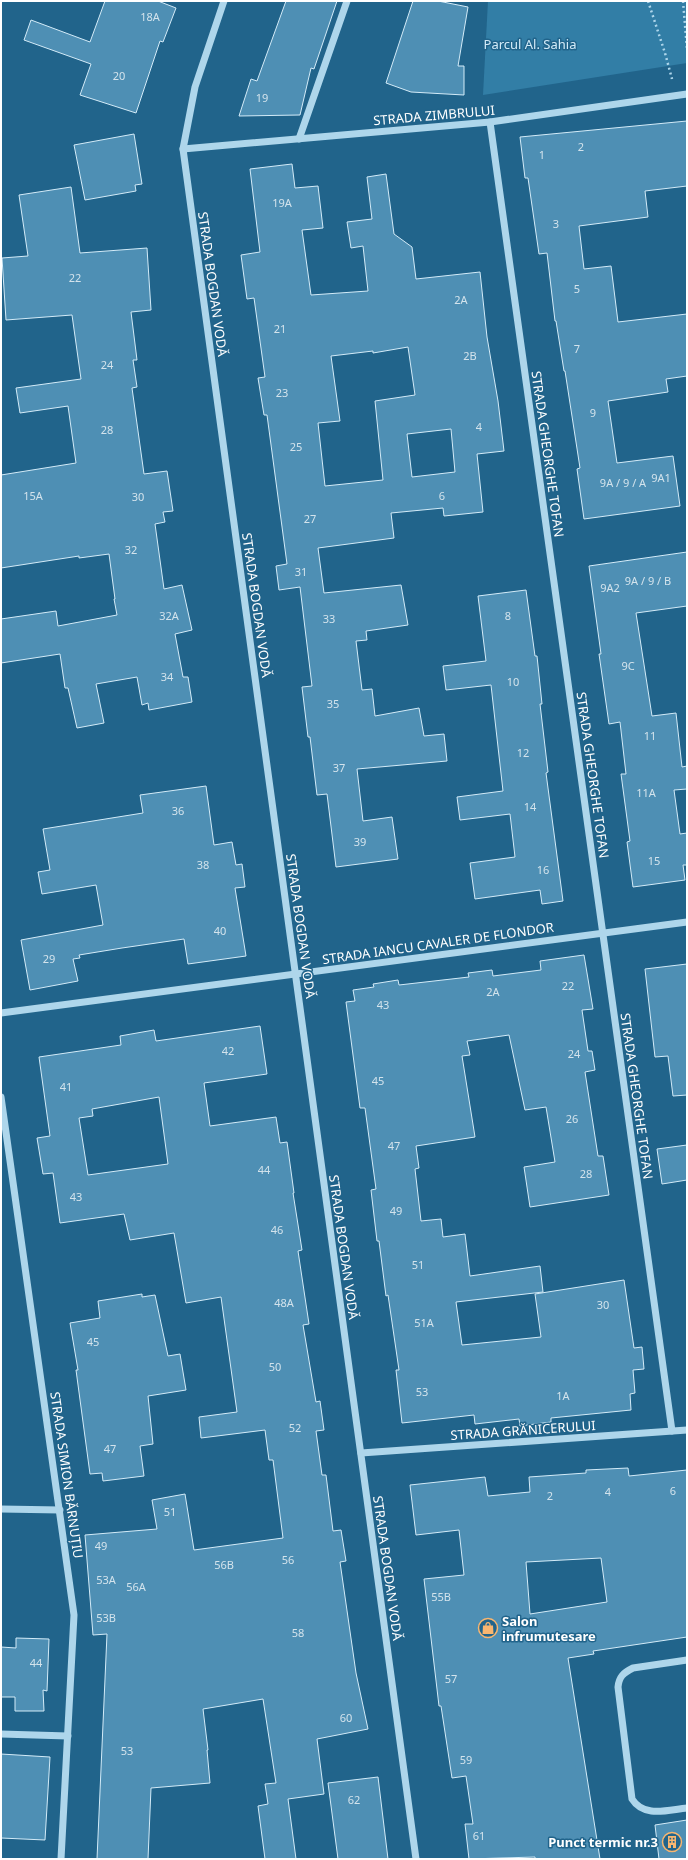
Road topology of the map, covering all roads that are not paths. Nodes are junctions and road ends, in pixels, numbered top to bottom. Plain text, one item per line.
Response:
1 (224, 1) edge
2 (347, 1) edge
3 (687, 94) edge
4 (490, 122) junction
5 (299, 139) junction
6 (182, 149) junction
7 (687, 922) edge
8 (603, 933) junction
9 (295, 974) junction
10 (1, 1013) edge
11 (1, 1097) edge
12 (687, 1430) edge
13 (672, 1431) junction
14 (360, 1454) junction
15 (1, 1509) edge
16 (60, 1510) junction
17 (687, 1660) edge
18 (1, 1734) edge
19 (68, 1736) junction
20 (687, 1808) edge
21 (61, 1859) edge
22 (416, 1859) edge

1 - 6 street, STRADA BOGDAN VODĂ
2 - 5 street
3 - 4 street, STRADA ZIMBRULUI
4 - 5 street, STRADA ZIMBRULUI
4 - 8 street, STRADA GHEORGHE TOFAN
5 - 6 street, STRADA ZIMBRULUI
6 - 9 street, STRADA BOGDAN VODĂ
7 - 8 street, STRADA IANCU CAVALER DE FLONDOR
8 - 9 street, STRADA IANCU CAVALER DE FLONDOR
8 - 13 street, STRADA GHEORGHE TOFAN
9 - 10 street, STRADA IANCU CAVALER DE FLONDOR
9 - 14 street, STRADA BOGDAN VODĂ
11 - 16 street, STRADA SIMION BĂRNUȚIU
12 - 13 street, STRADA GRĂNICERULUI
13 - 14 street, STRADA GRĂNICERULUI
14 - 22 street, STRADA BOGDAN VODĂ
15 - 16 street
16 - 19 street, STRADA SIMION BĂRNUȚIU
17 - 20 street
18 - 19 street
19 - 21 street, STRADA SIMION BĂRNUȚIU

